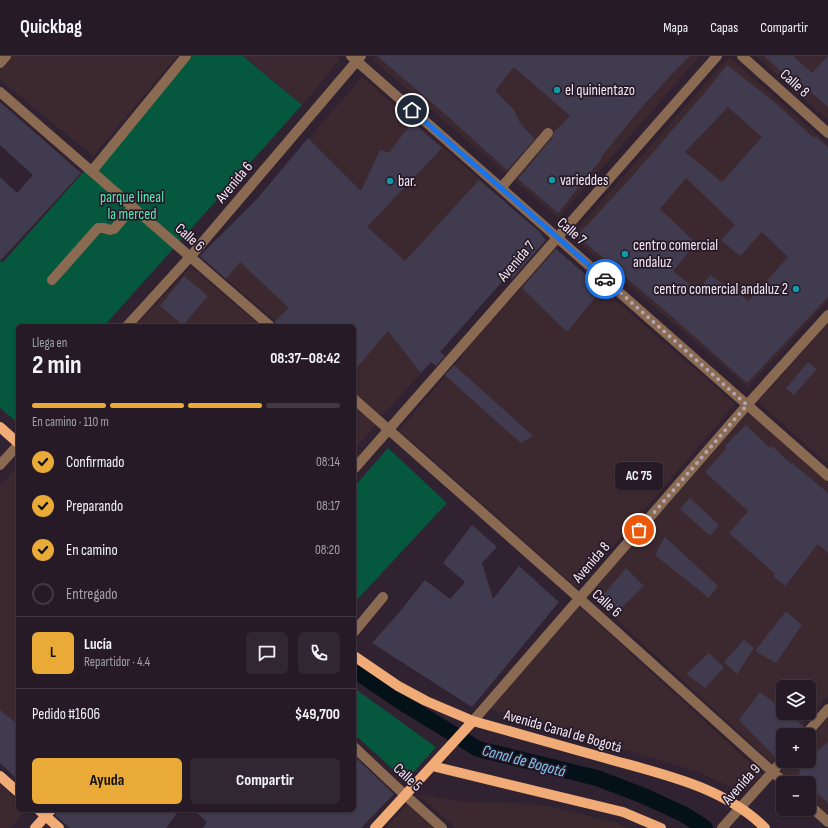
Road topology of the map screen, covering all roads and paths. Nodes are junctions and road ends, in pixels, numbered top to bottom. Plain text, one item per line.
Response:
1 (6, 56) edge
2 (186, 56) edge
3 (717, 56) edge
4 (742, 56) edge
5 (356, 58) edge
6 (0, 63) edge
7 (0, 92) edge
8 (548, 133) dead end
9 (828, 133) edge
10 (92, 171) junction
11 (501, 188) junction
12 (133, 207) junction
13 (557, 237) junction
14 (190, 257) junction
15 (52, 280) dead end
16 (828, 315) edge
17 (129, 324) edge
18 (268, 324) edge
19 (356, 401) edge
20 (747, 405) junction
21 (0, 427) edge
22 (389, 430) junction
23 (16, 442) edge
24 (16, 446) edge
25 (0, 465) edge
26 (356, 467) edge
27 (828, 476) edge
28 (383, 597) dead end
29 (579, 598) junction
30 (356, 630) edge
31 (356, 657) edge
32 (828, 709) edge
33 (473, 721) junction
34 (811, 728) edge
35 (356, 749) edge
36 (432, 766) junction
37 (776, 768) edge
38 (772, 772) junction
39 (0, 776) edge
40 (777, 776) edge
41 (16, 790) edge
42 (405, 795) junction
43 (741, 807) junction
44 (816, 811) edge
45 (45, 812) edge
46 (828, 822) edge
47 (725, 825) edge
48 (34, 828) edge
49 (59, 828) edge
50 (375, 828) edge
51 (442, 828) edge
52 (661, 828) edge
53 (765, 828) edge

1 - 6 street
2 - 10 street
3 - 13 street, Avenida 7
4 - 9 street, Calle 8
5 - 11 street, Calle 7
5 - 14 street, Avenida 6
7 - 10 street, Calle 6
8 - 11 street
10 - 12 street, Calle 6
11 - 13 street, Calle 7
12 - 14 street, Calle 6
12 - 15 street
13 - 20 street, Calle 7
13 - 22 street, Avenida 7
14 - 17 street, Avenida 6
14 - 18 street, Calle 6
16 - 20 street, Avenida 8
19 - 22 street, Calle 6
20 - 27 street, Calle 7
20 - 29 street, Avenida 8
21 - 23 main road
22 - 26 street, Avenida 7
22 - 29 street, Calle 6
24 - 25 street
28 - 30 street
29 - 33 street, Avenida 8
29 - 38 street, Calle 6
31 - 33 main road, Avenida Canal de Bogotá
32 - 34 street
33 - 36 main road, Avenida 8
33 - 43 main road, Avenida Canal de Bogotá
35 - 42 street, Calle 5
36 - 42 main road, Avenida 8
36 - 52 main road
37 - 38 street, Avenida 9
38 - 40 street, Calle 6
38 - 43 street, Avenida 9
39 - 41 main road
42 - 50 main road, Avenida 8
42 - 51 street, Calle 5
43 - 47 street, Avenida 9
43 - 53 main road, Avenida Canal de Bogotá
44 - 46 street
45 - 48 main road
45 - 49 main road

